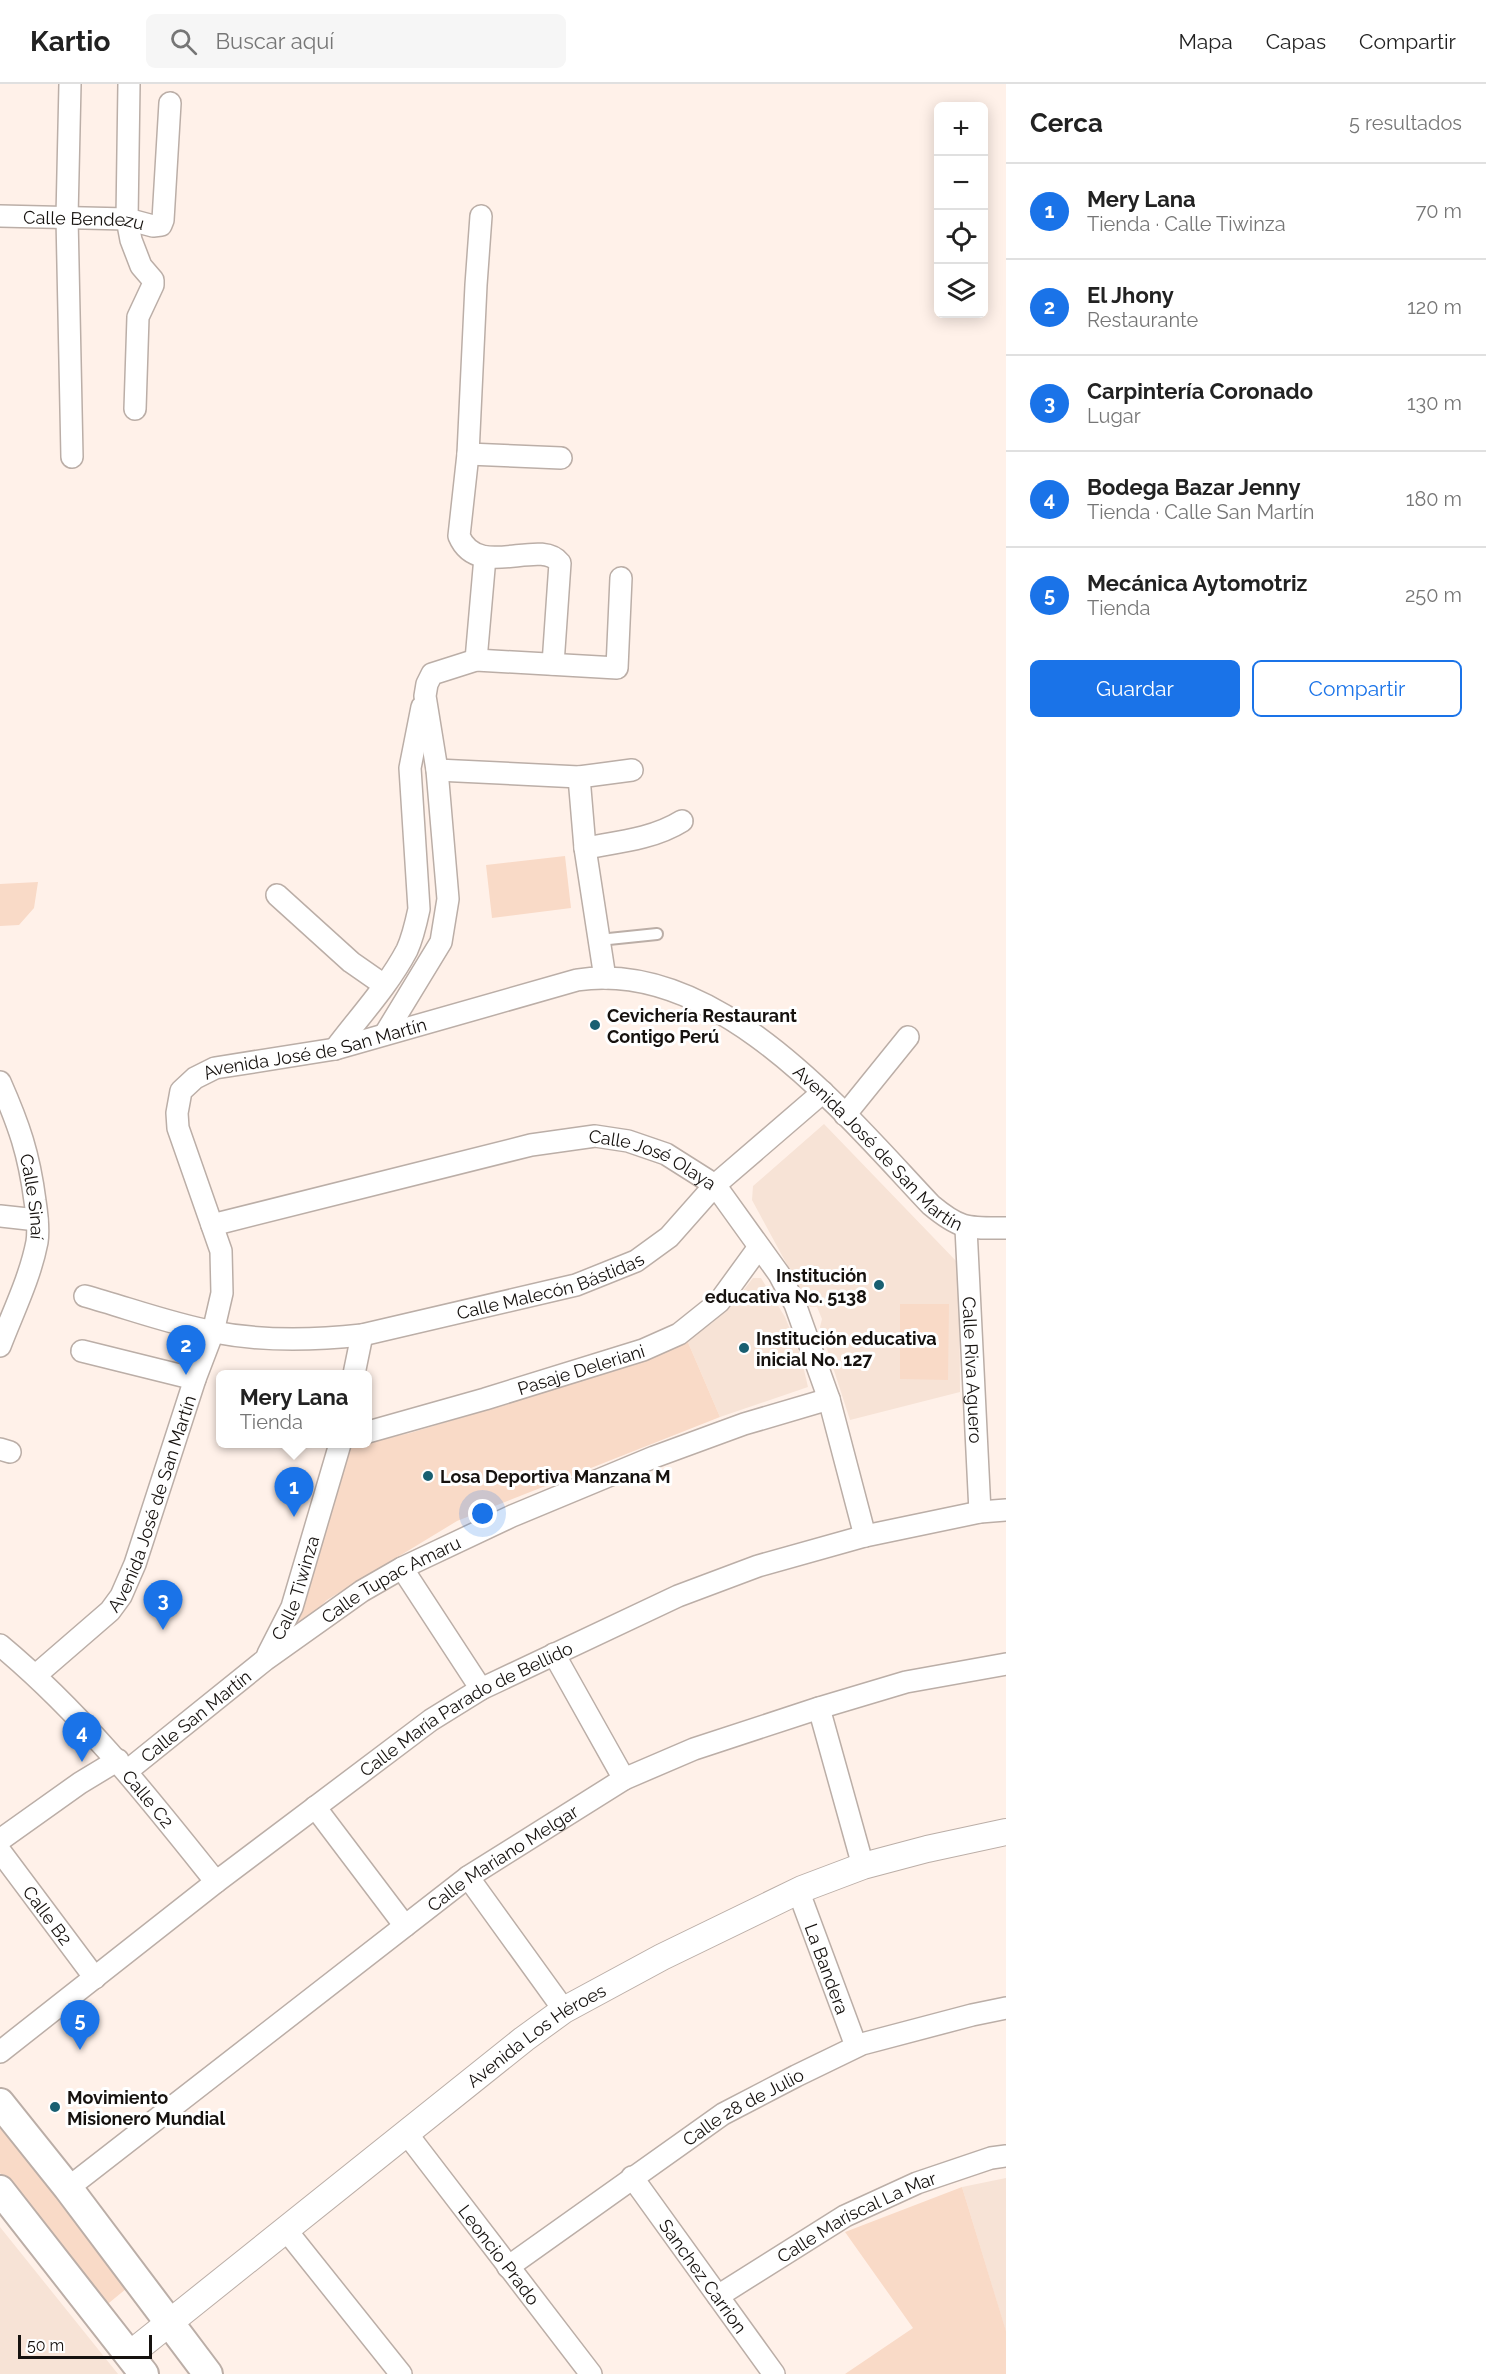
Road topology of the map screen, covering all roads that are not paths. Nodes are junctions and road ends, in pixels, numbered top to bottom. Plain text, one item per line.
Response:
1 (70, 84) edge
2 (129, 84) edge
3 (170, 103) dead end
4 (0, 216) edge
5 (481, 216) dead end
6 (67, 217) junction
7 (127, 219) junction
8 (135, 409) dead end
9 (468, 454) junction
10 (72, 457) dead end
11 (561, 458) dead end
12 (485, 557) junction
13 (621, 578) dead end
14 (476, 660) junction
15 (552, 664) junction
16 (425, 696) junction
17 (437, 770) junction
18 (632, 770) dead end
19 (579, 777) junction
20 (682, 821) dead end
21 (585, 848) junction
22 (277, 895) dead end
23 (657, 934) dead end
24 (599, 940) junction
25 (605, 978) junction
26 (384, 985) junction
27 (385, 1034) junction
28 (908, 1037) dead end
29 (335, 1049) junction
30 (0, 1082) edge
31 (823, 1092) junction
32 (845, 1114) junction
33 (715, 1185) junction
34 (0, 1216) edge
35 (37, 1220) junction
36 (212, 1225) junction
37 (966, 1228) junction
38 (1006, 1228) edge
39 (759, 1247) junction
40 (85, 1296) dead end
41 (213, 1332) junction
42 (362, 1335) junction
43 (0, 1346) edge
44 (82, 1351) dead end
45 (355, 1370) edge
46 (195, 1379) junction
47 (829, 1399) junction
48 (372, 1431) edge
49 (339, 1448) edge
50 (1006, 1510) edge
51 (980, 1512) junction
52 (865, 1536) junction
53 (402, 1568) junction
54 (0, 1645) edge
55 (554, 1654) junction
56 (265, 1660) junction
57 (1006, 1664) edge
58 (36, 1675) junction
59 (481, 1689) junction
60 (819, 1708) junction
61 (122, 1766) junction
62 (624, 1779) junction
63 (315, 1807) junction
64 (1006, 1832) edge
65 (0, 1840) edge
66 (0, 1851) edge
67 (863, 1866) junction
68 (468, 1877) junction
69 (216, 1882) junction
70 (798, 1890) junction
71 (405, 1926) junction
72 (95, 1978) junction
73 (1006, 2008) edge
74 (564, 2010) junction
75 (856, 2046) junction
76 (0, 2052) edge
77 (0, 2103) edge
78 (406, 2134) junction
79 (1006, 2156) edge
80 (632, 2177) junction
81 (68, 2188) junction
82 (0, 2190) edge
83 (286, 2229) junction
84 (508, 2267) junction
85 (718, 2296) junction
86 (169, 2324) junction
87 (137, 2365) edge
88 (208, 2374) edge
89 (401, 2374) edge
90 (591, 2374) edge
91 (774, 2374) edge

1 - 6 street
2 - 7 street
3 - 7 street, Calle Bendezu
4 - 6 street, Calle Bendezu
5 - 9 street
6 - 7 street, Calle Bendezu
6 - 10 street
7 - 8 street
9 - 11 street
9 - 12 street
12 - 14 street
12 - 15 street
13 - 15 street
14 - 15 street
14 - 16 street
16 - 17 street
16 - 26 street
17 - 19 street
17 - 27 street
18 - 19 street
19 - 21 street
20 - 21 street
21 - 24 street
22 - 26 street
23 - 24 lane
24 - 25 street
25 - 27 street, Avenida José de San Martín
25 - 31 street, Avenida José de San Martín
26 - 29 street
27 - 29 street, Avenida José de San Martín
28 - 32 street
29 - 36 street, Avenida José de San Martín
30 - 35 street, Calle Sinaí
31 - 32 street, Avenida José de San Martín
31 - 33 street, Calle Malecón Bástidas
32 - 37 street, Avenida José de San Martín
33 - 36 street, Calle José Olaya
33 - 39 street, Calle José Olaya
33 - 42 street, Calle Malecón Bástidas
34 - 35 street
35 - 43 street, Calle Sinaí
36 - 41 street, Avenida José de San Martín
37 - 38 street, Avenida José de San Martín
37 - 51 street, Calle Riva Aguero
39 - 47 street, Calle José Olaya
39 - 48 street, Pasaje Deleriani
40 - 41 street, Calle Malecón Bástidas
41 - 42 street, Calle Malecón Bástidas
41 - 46 street, Avenida José de San Martín
42 - 45 street
44 - 46 street
46 - 58 street, Avenida José de San Martín
47 - 52 street, Calle José Olaya
47 - 53 street, Calle Tupac Amaru
49 - 56 street, Calle Tiwinza
50 - 51 street, Calle María Parado de Bellido
51 - 52 street, Calle María Parado de Bellido
52 - 55 street, Calle María Parado de Bellido
53 - 56 street, Calle Tupac Amaru
53 - 59 street
54 - 58 street, Calle C2
55 - 59 street, Calle María Parado de Bellido
55 - 62 street
56 - 61 street, Calle San Martín
57 - 60 street, Calle Mariano Melgar
58 - 61 street, Calle C2
59 - 63 street, Calle María Parado de Bellido
60 - 62 street, Calle Mariano Melgar
60 - 67 street
61 - 65 street, Calle San Martín
61 - 69 street, Calle C2
62 - 68 street, Calle Mariano Melgar
63 - 69 street, Calle María Parado de Bellido
63 - 71 street
64 - 67 street, Avenida Los Héroes
66 - 72 street, Calle B2
67 - 70 street, Avenida Los Héroes
68 - 71 street, Calle Mariano Melgar
68 - 74 street
69 - 72 street, Calle María Parado de Bellido
70 - 74 street, Avenida Los Héroes
70 - 75 street, La Bandera
71 - 81 street, Calle Mariano Melgar
72 - 76 street, Calle María Parado de Bellido
73 - 75 street, Calle 28 de Julio
74 - 78 street, Avenida Los Héroes
75 - 80 street, Calle 28 de Julio
77 - 81 main road
78 - 83 street, Avenida Los Héroes
78 - 84 street, Leoncio Prado
79 - 85 street, Calle Mariscal La Mar
80 - 84 street, Calle 28 de Julio
80 - 85 street, Sanchez Carrion
81 - 86 main road
82 - 87 main road
83 - 86 street, Avenida Los Héroes
83 - 89 street
84 - 90 street, Leoncio Prado
85 - 91 street, Sanchez Carrion
86 - 87 street, Avenida Los Héroes
86 - 88 main road

